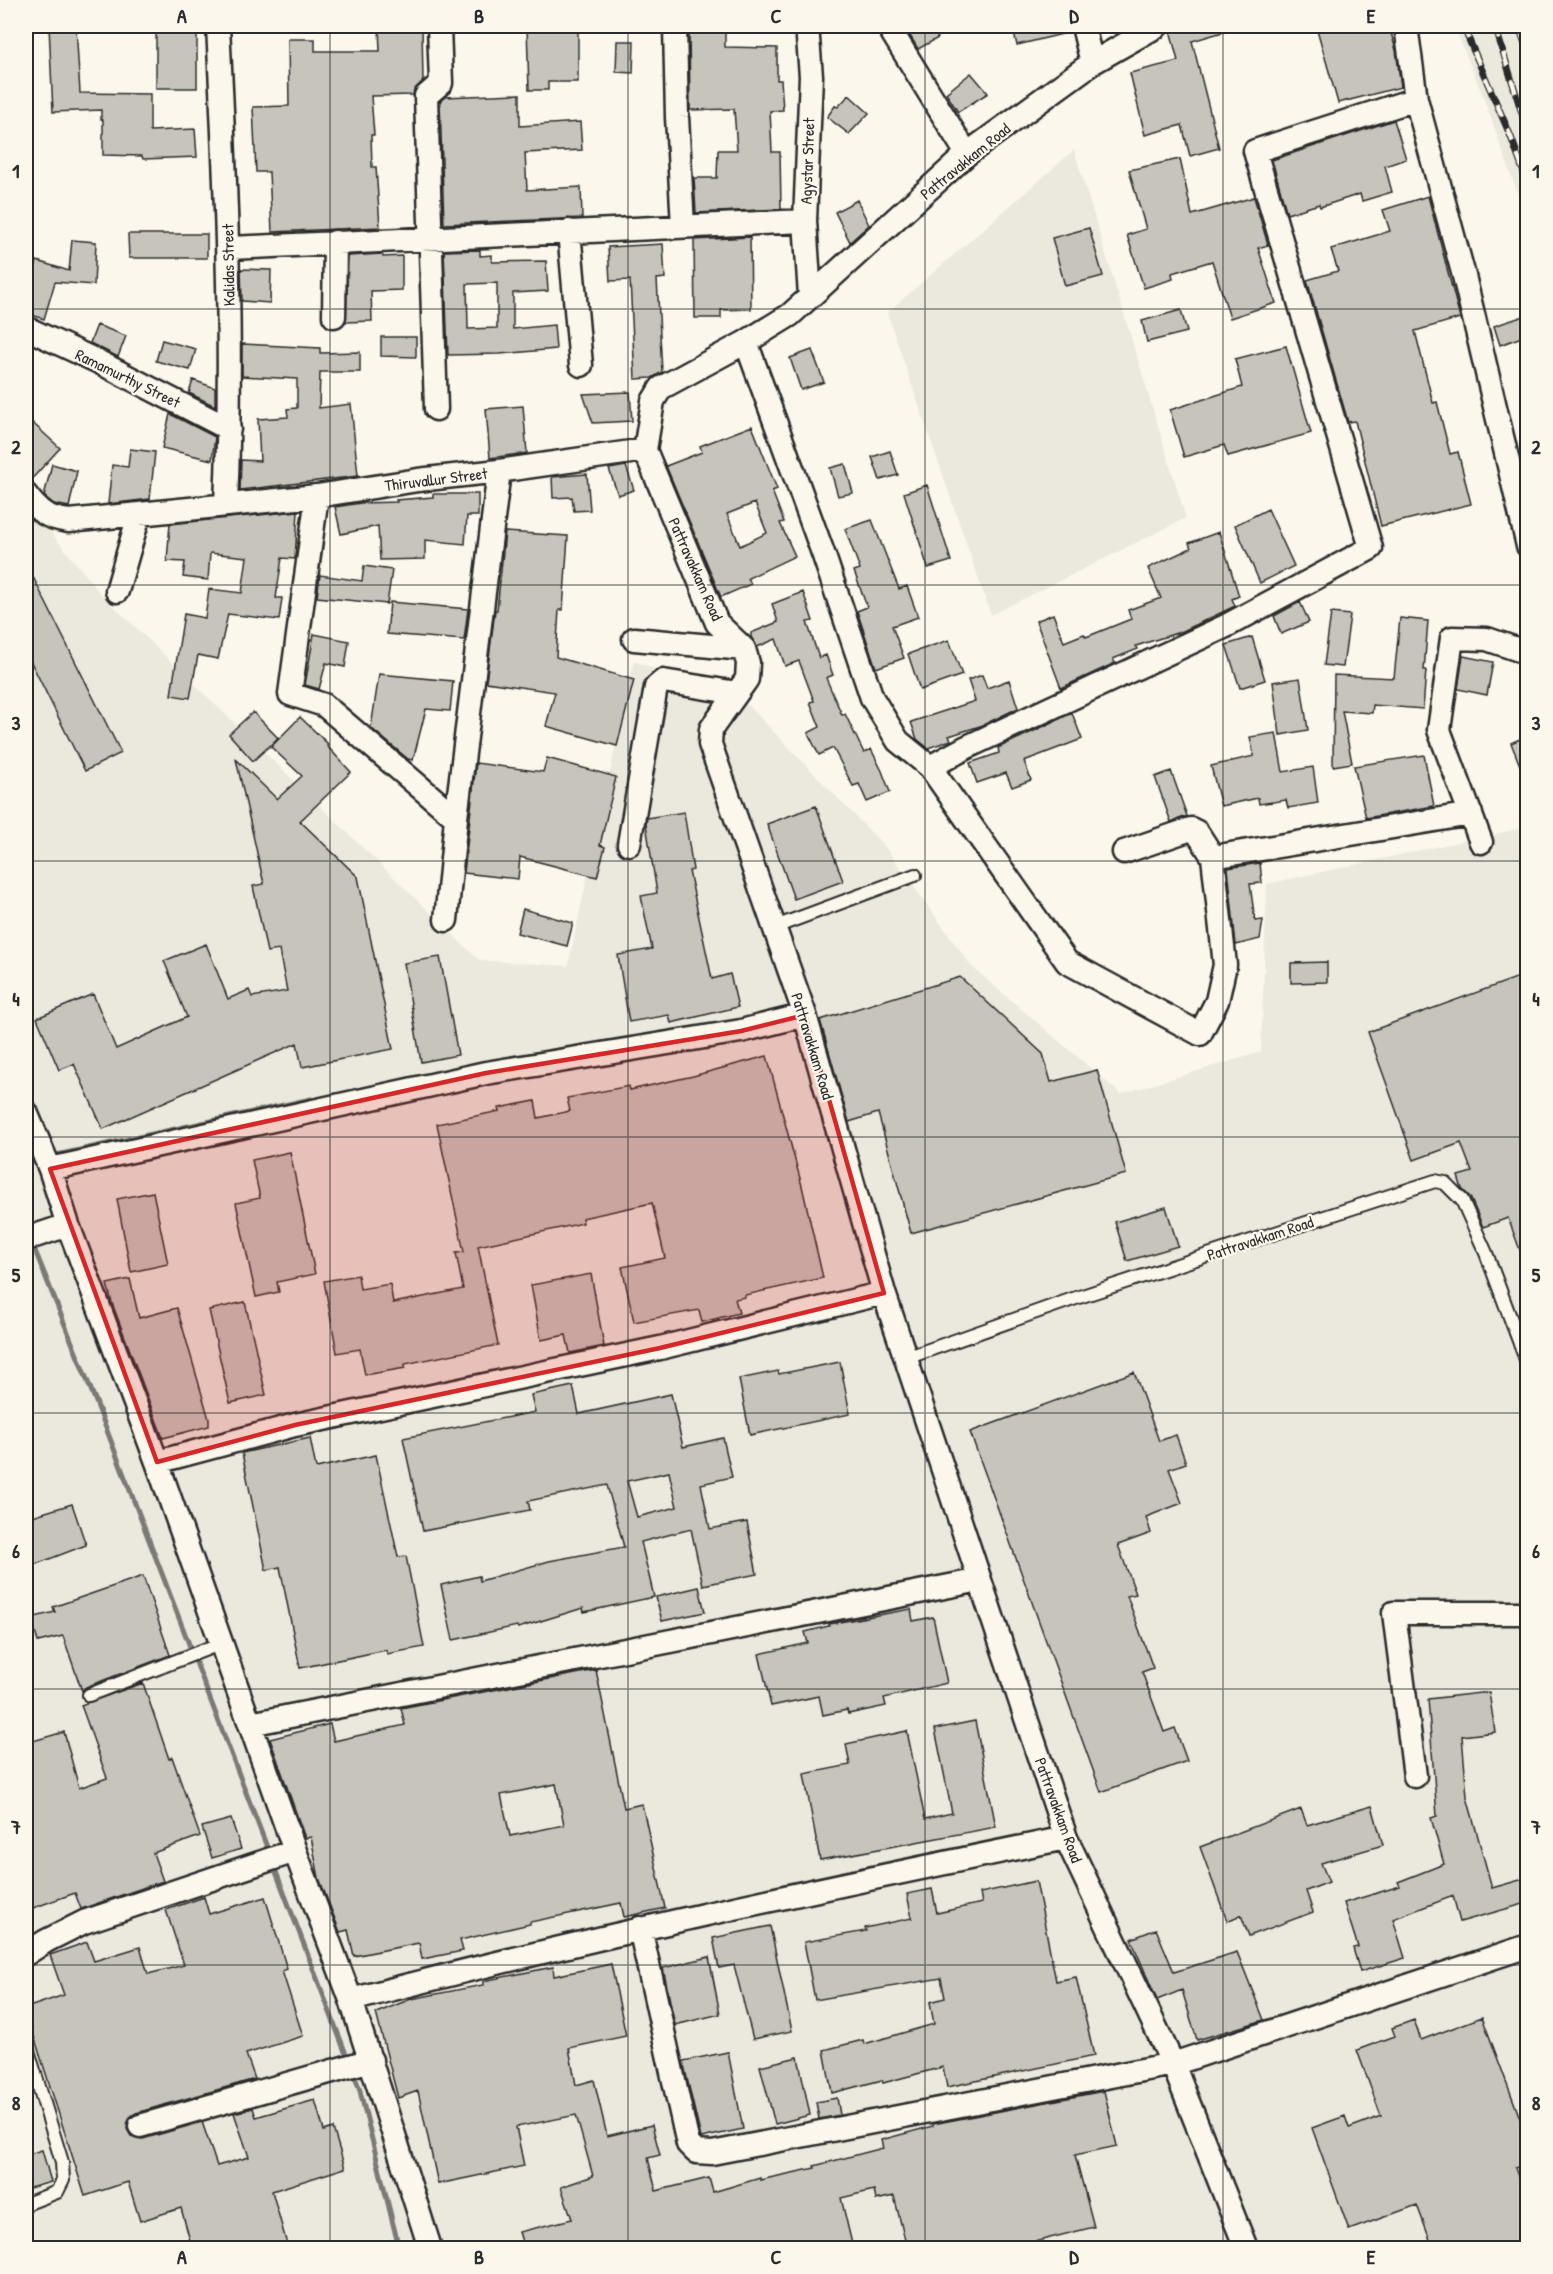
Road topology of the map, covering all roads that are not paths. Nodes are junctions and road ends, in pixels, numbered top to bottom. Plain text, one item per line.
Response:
1 (218, 26) edge
2 (439, 26) edge
3 (675, 26) edge
4 (807, 26) edge
5 (888, 26) edge
6 (1083, 26) edge
7 (1157, 26) edge
8 (1406, 26) edge
9 (1092, 63) junction
10 (1416, 99) junction
11 (967, 154) junction
12 (805, 220) junction
13 (683, 226) junction
14 (569, 231) junction
15 (432, 240) junction
16 (335, 242) junction
17 (229, 248) junction
18 (810, 297) junction
19 (334, 316) dead end
20 (26, 328) edge
21 (746, 342) junction
22 (581, 365) dead end
23 (436, 409) dead end
24 (229, 429) junction
25 (645, 450) junction
26 (499, 471) junction
27 (26, 495) edge
28 (317, 496) junction
29 (226, 505) junction
30 (139, 515) junction
31 (1527, 546) edge
32 (117, 591) dead end
33 (634, 639) dead end
34 (744, 649) junction
35 (1527, 653) edge
36 (737, 693) junction
37 (930, 767) junction
38 (1471, 814) junction
39 (456, 818) junction
40 (1481, 842) dead end
41 (629, 844) dead end
42 (1124, 852) dead end
43 (1213, 857) junction
44 (915, 875) dead end
45 (446, 920) dead end
46 (775, 927) junction
47 (805, 1015) junction
48 (26, 1112) edge
49 (50, 1169) junction
50 (68, 1225) junction
51 (26, 1239) edge
52 (884, 1293) junction
53 (906, 1358) junction
54 (1527, 1365) edge
55 (158, 1462) junction
56 (980, 1580) junction
57 (1527, 1613) edge
58 (214, 1647) junction
59 (89, 1695) dead end
60 (250, 1724) junction
61 (1415, 1776) dead end
62 (1066, 1838) junction
63 (279, 1856) junction
64 (640, 1928) junction
65 (1527, 1946) edge
66 (26, 1953) edge
67 (351, 2000) junction
68 (26, 2044) edge
69 (371, 2060) junction
70 (1173, 2064) junction
71 (140, 2126) dead end
72 (26, 2204) edge
73 (430, 2248) edge
74 (1246, 2248) edge

1 - 17 street, Kalidas Street
2 - 15 street
3 - 13 street
4 - 12 street, Agystar Street
5 - 11 street
6 - 9 street
7 - 9 street, Pattravakkam Road
8 - 10 street
9 - 11 street, Pattravakkam Road
10 - 31 street
10 - 37 street
11 - 18 street, Pattravakkam Road
12 - 13 street
12 - 18 street, Agystar Street
13 - 14 street
14 - 15 street
14 - 22 street
15 - 16 street
15 - 23 street
16 - 17 street
16 - 19 street
17 - 24 street, Kalidas Street
18 - 21 street, Pattravakkam Road
20 - 24 street, Ramamurthy Street
21 - 25 street, Pattravakkam Road
21 - 37 street
24 - 29 street, Kalidas Street
25 - 26 street, Thiruvallur Street
25 - 34 street, Pattravakkam Road
26 - 28 street, Thiruvallur Street
26 - 39 street
27 - 30 street, Thiruvallur Street
28 - 29 street, Thiruvallur Street
28 - 39 street
29 - 30 street, Thiruvallur Street
30 - 32 street
33 - 34 street
34 - 36 street, Pattravakkam Road
35 - 38 street
36 - 41 street
36 - 46 street, Pattravakkam Road
37 - 43 street
38 - 40 street
38 - 43 street
39 - 45 street
42 - 43 street
44 - 46 lane
46 - 47 street, Pattravakkam Road
47 - 49 street
47 - 52 street, Pattravakkam Road
48 - 49 street
49 - 50 street
50 - 51 street
50 - 55 street
52 - 53 street, Pattravakkam Road
52 - 55 street
53 - 54 lane, Pattravakkam Road
53 - 56 street, Pattravakkam Road
55 - 58 street
56 - 60 street
56 - 62 street, Pattravakkam Road
57 - 61 street
58 - 59 lane
58 - 60 street
60 - 63 street
62 - 64 street
62 - 70 street, Pattravakkam Road
63 - 66 street
63 - 67 street
64 - 67 street
64 - 70 street
65 - 70 street
67 - 69 street
68 - 72 lane
69 - 71 street
69 - 73 street
70 - 74 street, Pattravakkam Road

